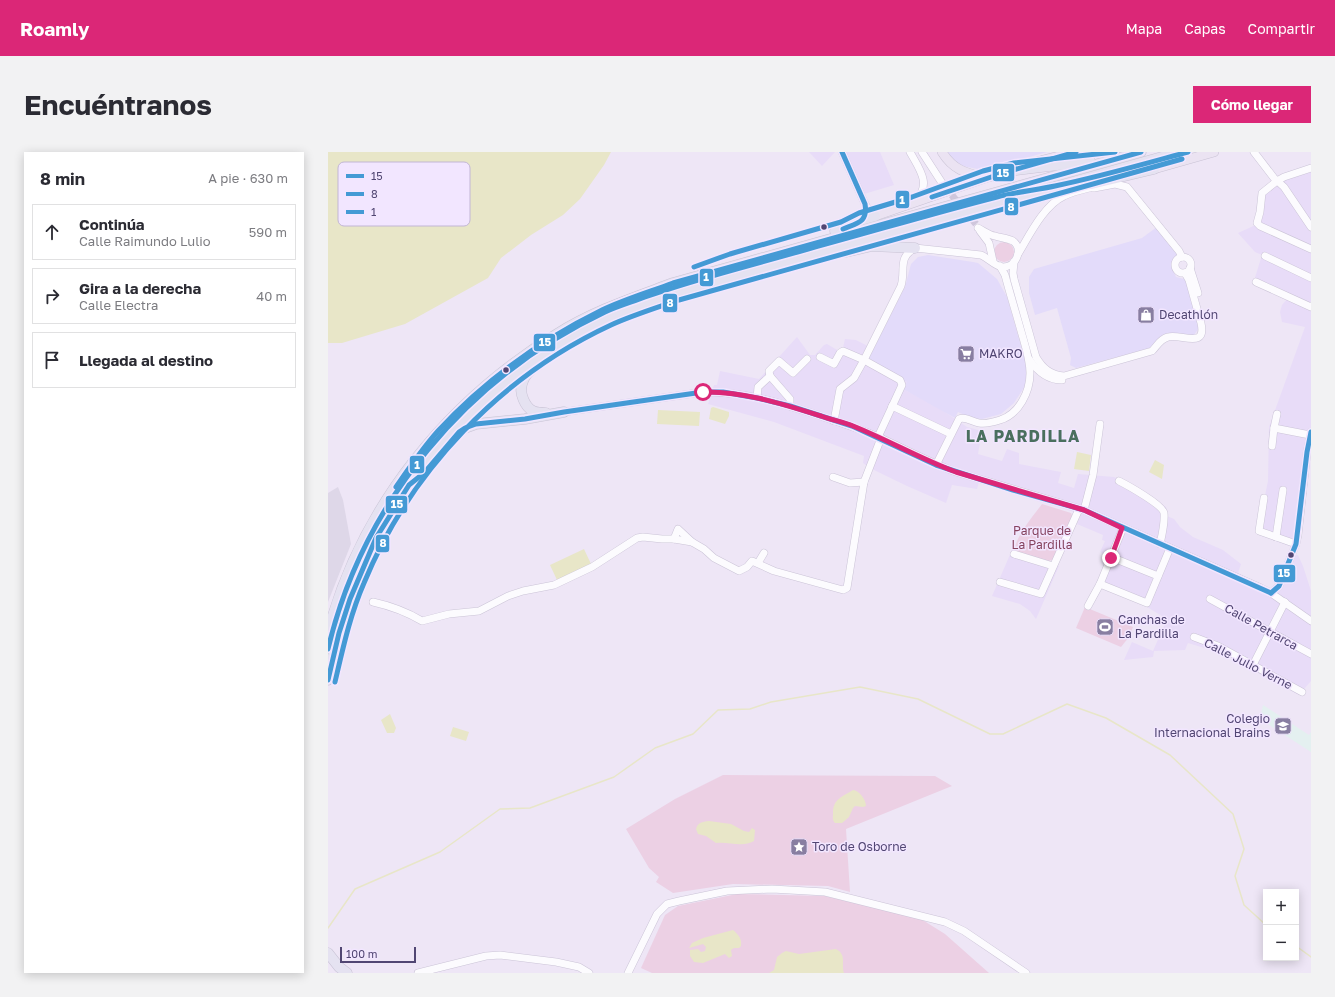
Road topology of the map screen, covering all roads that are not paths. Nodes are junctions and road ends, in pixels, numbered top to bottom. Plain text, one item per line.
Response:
1 (842, 152) edge
2 (910, 152) edge
3 (923, 152) edge
4 (942, 152) edge
5 (1076, 152) edge
6 (1141, 152) edge
7 (1180, 152) edge
8 (1214, 152) edge
9 (1254, 152) edge
10 (1116, 159) junction
11 (1154, 169) junction
12 (1308, 169) edge
13 (1016, 170) junction
14 (985, 178) junction
15 (1277, 181) junction
16 (944, 186) tunnel mouth
17 (1084, 190) junction
18 (1001, 202) junction
19 (865, 204) junction
20 (914, 204) junction
21 (875, 216) junction
22 (861, 220) junction
23 (1311, 227) edge
24 (915, 248) junction
25 (1311, 249) edge
26 (1018, 254) junction
27 (1265, 256) dead end
28 (1182, 257) junction
29 (993, 261) junction
30 (1014, 262) junction
31 (1000, 266) junction
32 (1187, 270) junction
33 (1311, 278) edge
34 (1256, 282) dead end
35 (673, 283) junction
36 (677, 293) junction
37 (1311, 307) edge
38 (563, 343) junction
39 (820, 357) dead end
40 (807, 359) dead end
41 (1029, 359) junction
42 (864, 360) junction
43 (770, 376) junction
44 (757, 398) junction
45 (790, 406) junction
46 (892, 406) junction
47 (564, 412) junction
48 (1277, 414) dead end
49 (834, 421) junction
50 (1100, 424) dead end
51 (1274, 428) junction
52 (1311, 433) edge
53 (951, 434) junction
54 (879, 438) junction
55 (1272, 446) dead end
56 (936, 465) junction
57 (833, 477) dead end
58 (1119, 481) dead end
59 (864, 482) junction
60 (409, 485) junction
61 (1283, 490) dead end
62 (1264, 498) dead end
63 (1081, 510) junction
64 (1122, 528) junction
65 (1276, 537) junction
66 (1160, 544) junction
67 (1296, 544) junction
68 (1170, 548) junction
69 (764, 553) dead end
70 (1014, 554) dead end
71 (1111, 558) junction
72 (758, 563) junction
73 (1053, 566) junction
74 (349, 573) junction
75 (1158, 576) junction
76 (1000, 582) dead end
77 (1100, 584) junction
78 (1271, 593) junction
79 (1210, 599) dead end
80 (373, 602) dead end
81 (1285, 602) junction
82 (328, 606) edge
83 (1088, 606) dead end
84 (1311, 621) edge
85 (1270, 632) junction
86 (328, 633) edge
87 (1194, 637) dead end
88 (1311, 654) edge
89 (1252, 665) junction
90 (328, 680) edge
91 (1302, 692) dead end
92 (328, 953) edge
93 (347, 973) edge
94 (418, 973) edge
95 (589, 973) edge
96 (628, 973) edge
97 (1026, 973) edge

1 - 19 street
2 - 20 street
3 - 16 street
4 - 14 main road
5 - 13 main road
6 - 10 highway
7 - 18 highway
8 - 11 main road
9 - 15 street
10 - 13 highway
10 - 35 highway
11 - 17 street
11 - 18 highway
12 - 15 street
13 - 14 main road
14 - 20 main road
15 - 23 street
15 - 25 street
17 - 26 street
17 - 28 street
18 - 36 highway
19 - 21 street
19 - 22 street
20 - 21 main road
21 - 22 highway
22 - 35 highway
24 - 29 street
24 - 36 highway
24 - 42 street
26 - 29 street
26 - 30 street
27 - 33 street
28 - 32 street
28 - 32 street
29 - 31 street
30 - 31 street
30 - 32 street
31 - 41 street
32 - 41 street
34 - 37 street
35 - 74 highway
36 - 38 highway
38 - 47 highway
38 - 60 highway
39 - 42 street
40 - 43 street
41 - 53 street
42 - 46 street
42 - 49 street
43 - 44 street
43 - 45 street
44 - 45 street
44 - 47 street
45 - 49 street
46 - 53 street
46 - 54 street
47 - 60 highway
48 - 51 street
49 - 54 street
50 - 63 street
51 - 52 street
51 - 55 street
52 - 67 street
53 - 56 street
54 - 56 street
54 - 59 street
56 - 63 street
57 - 59 street
58 - 66 street
59 - 72 street
60 - 90 highway
61 - 65 street
62 - 65 street
63 - 64 street
63 - 73 street
64 - 66 street
64 - 71 street
65 - 67 street
66 - 68 street
67 - 78 street
68 - 75 street
68 - 78 street
69 - 72 street
70 - 73 street
71 - 75 street
71 - 77 street
72 - 80 street
73 - 76 street
74 - 82 highway
74 - 86 highway
75 - 77 street
77 - 83 street
78 - 81 street
79 - 85 street, Calle Petrarca
81 - 84 street
81 - 85 street
85 - 88 street, Calle Petrarca
85 - 89 street
87 - 89 street, Calle Julio Verne
89 - 91 street, Calle Julio Verne
92 - 93 highway
94 - 95 street
96 - 97 street

